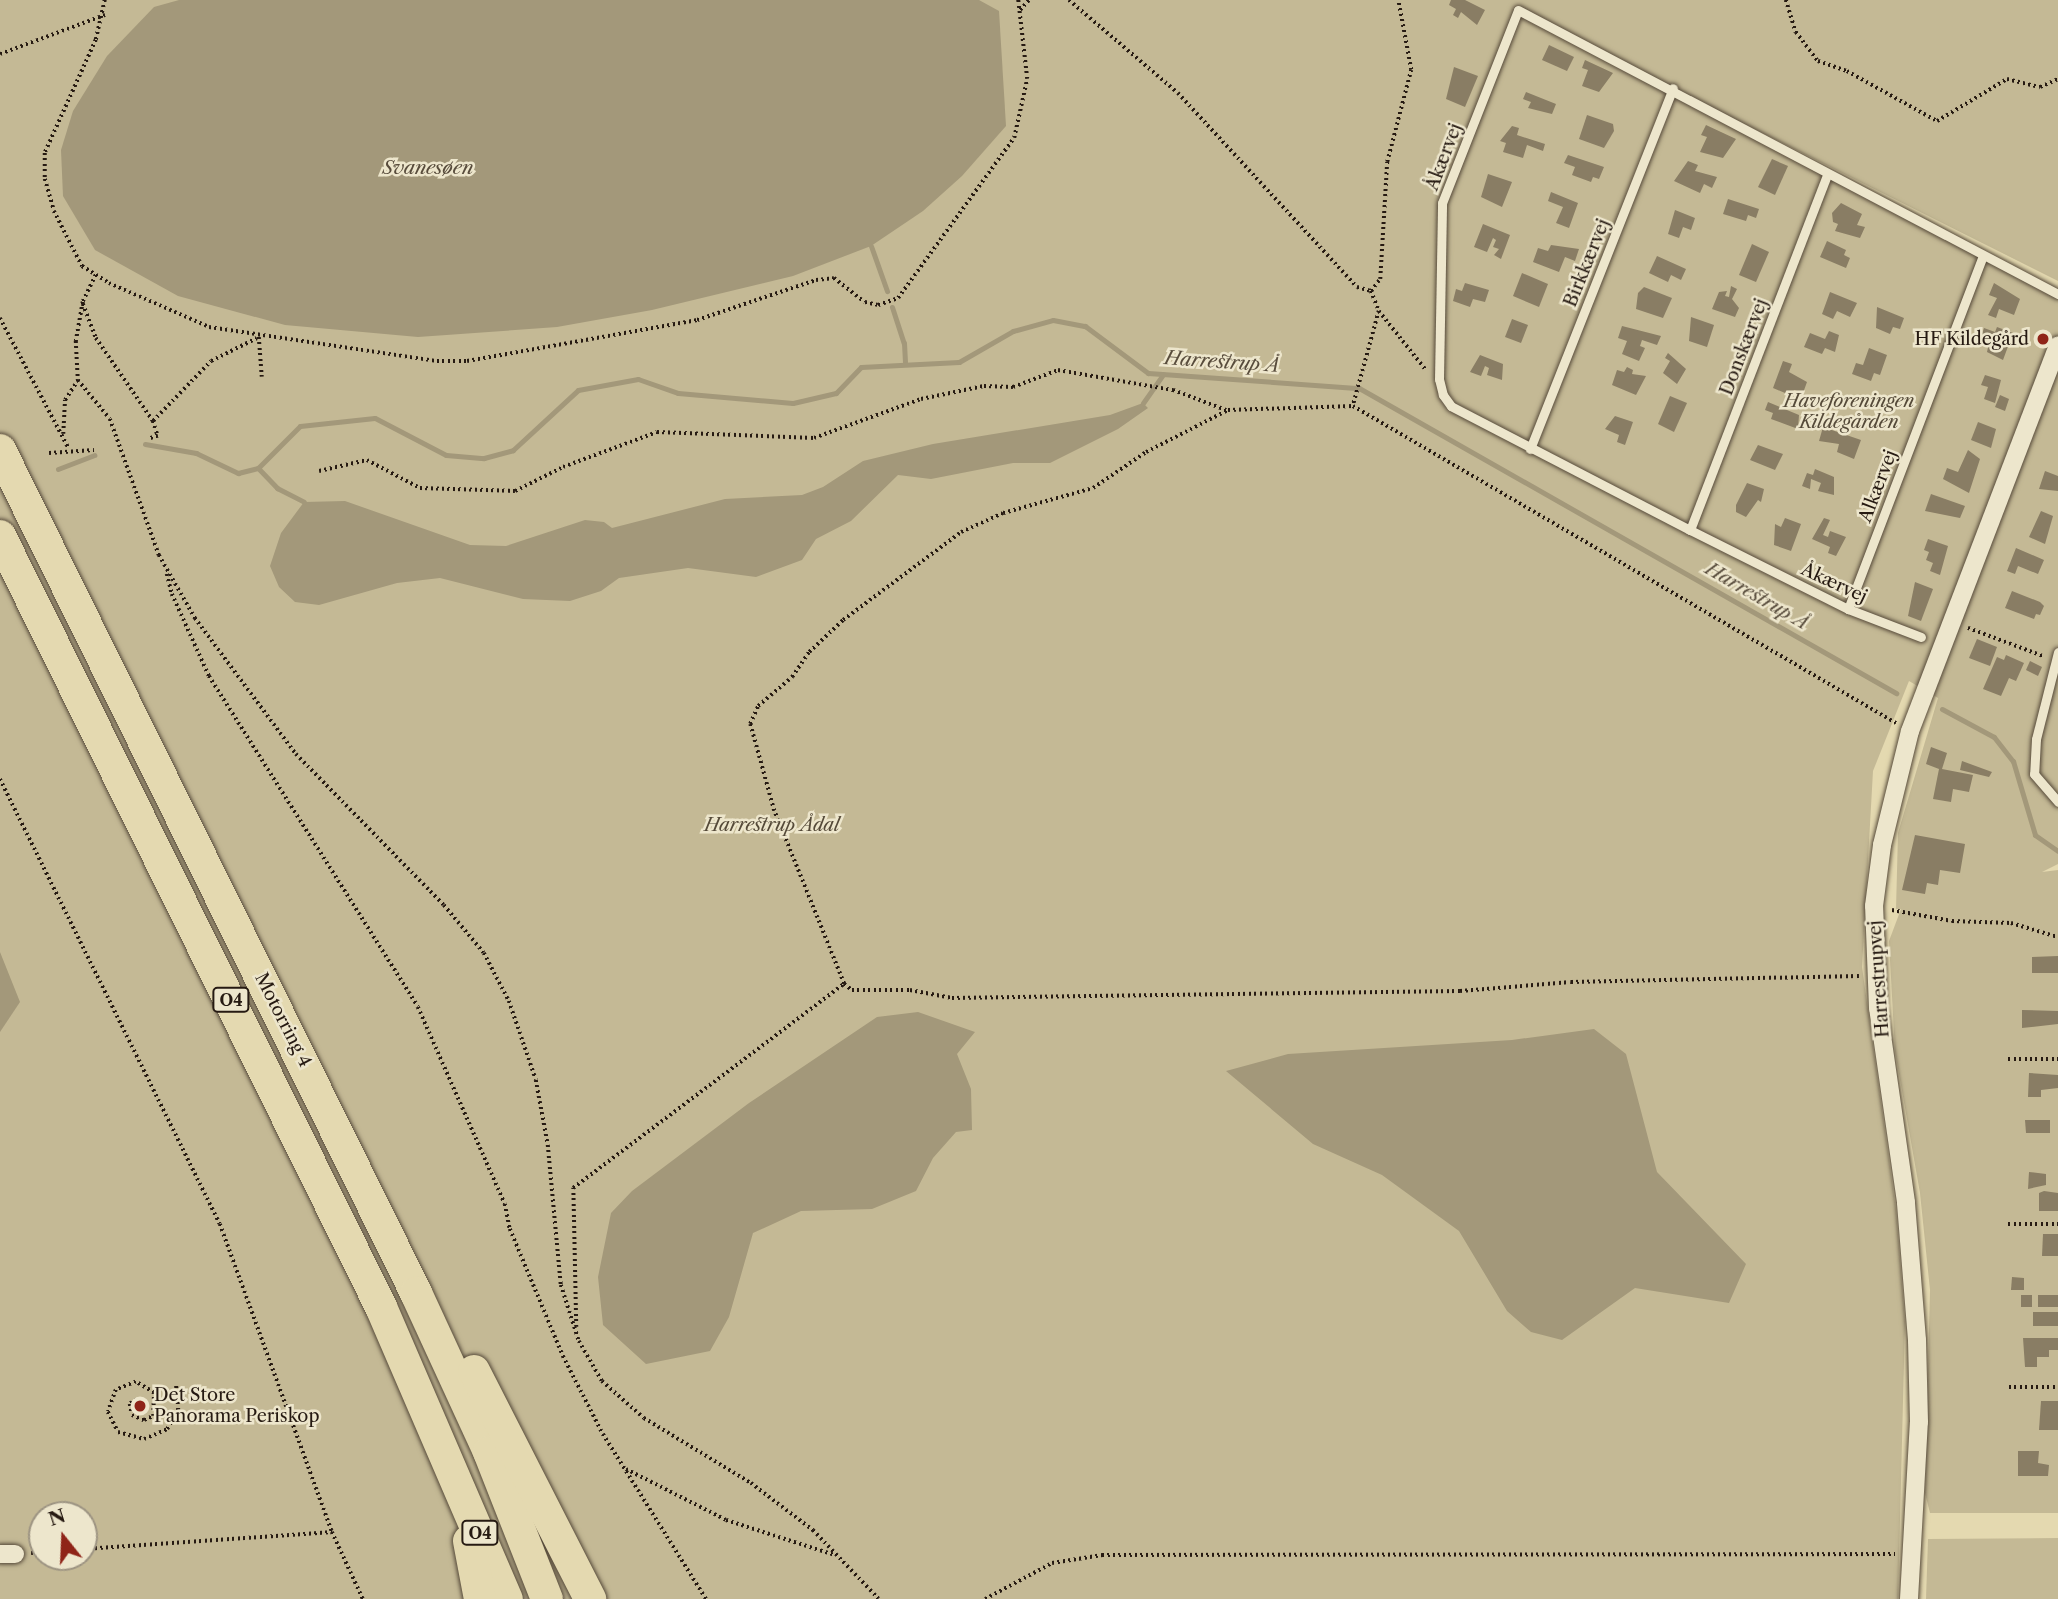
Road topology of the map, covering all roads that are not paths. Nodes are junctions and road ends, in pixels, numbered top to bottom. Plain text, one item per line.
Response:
1 (1673, 88) junction
2 (1826, 175) junction
3 (1983, 256) junction
4 (2058, 294) edge
5 (2058, 345) edge
6 (1530, 449) junction
7 (0, 450) edge
8 (1690, 530) junction
9 (0, 536) edge
10 (1848, 609) junction
11 (1921, 638) dead end
12 (2056, 656) edge
13 (2058, 802) edge
14 (317, 1088) junction
15 (454, 1468) junction
16 (480, 1599) edge
17 (507, 1599) edge
18 (547, 1599) edge
19 (590, 1599) edge
20 (1909, 1599) edge

1 - 2 lane, Åkærvej
1 - 6 lane, Birkkærvej
1 - 6 lane, Åkærvej
2 - 3 lane, Åkærvej
2 - 8 lane, Donskærvej
3 - 4 lane, Åkærvej
3 - 10 lane, Alkærvej
5 - 20 street, Harrestrupvej
6 - 8 lane, Åkærvej
7 - 14 highway, Motorring 4 / O4
8 - 10 lane, Åkærvej
9 - 15 highway, O4
10 - 11 lane, Åkærvej
12 - 13 lane
14 - 18 highway, Motorring 4 / O4
14 - 19 highway
15 - 16 highway
15 - 17 highway, O4

